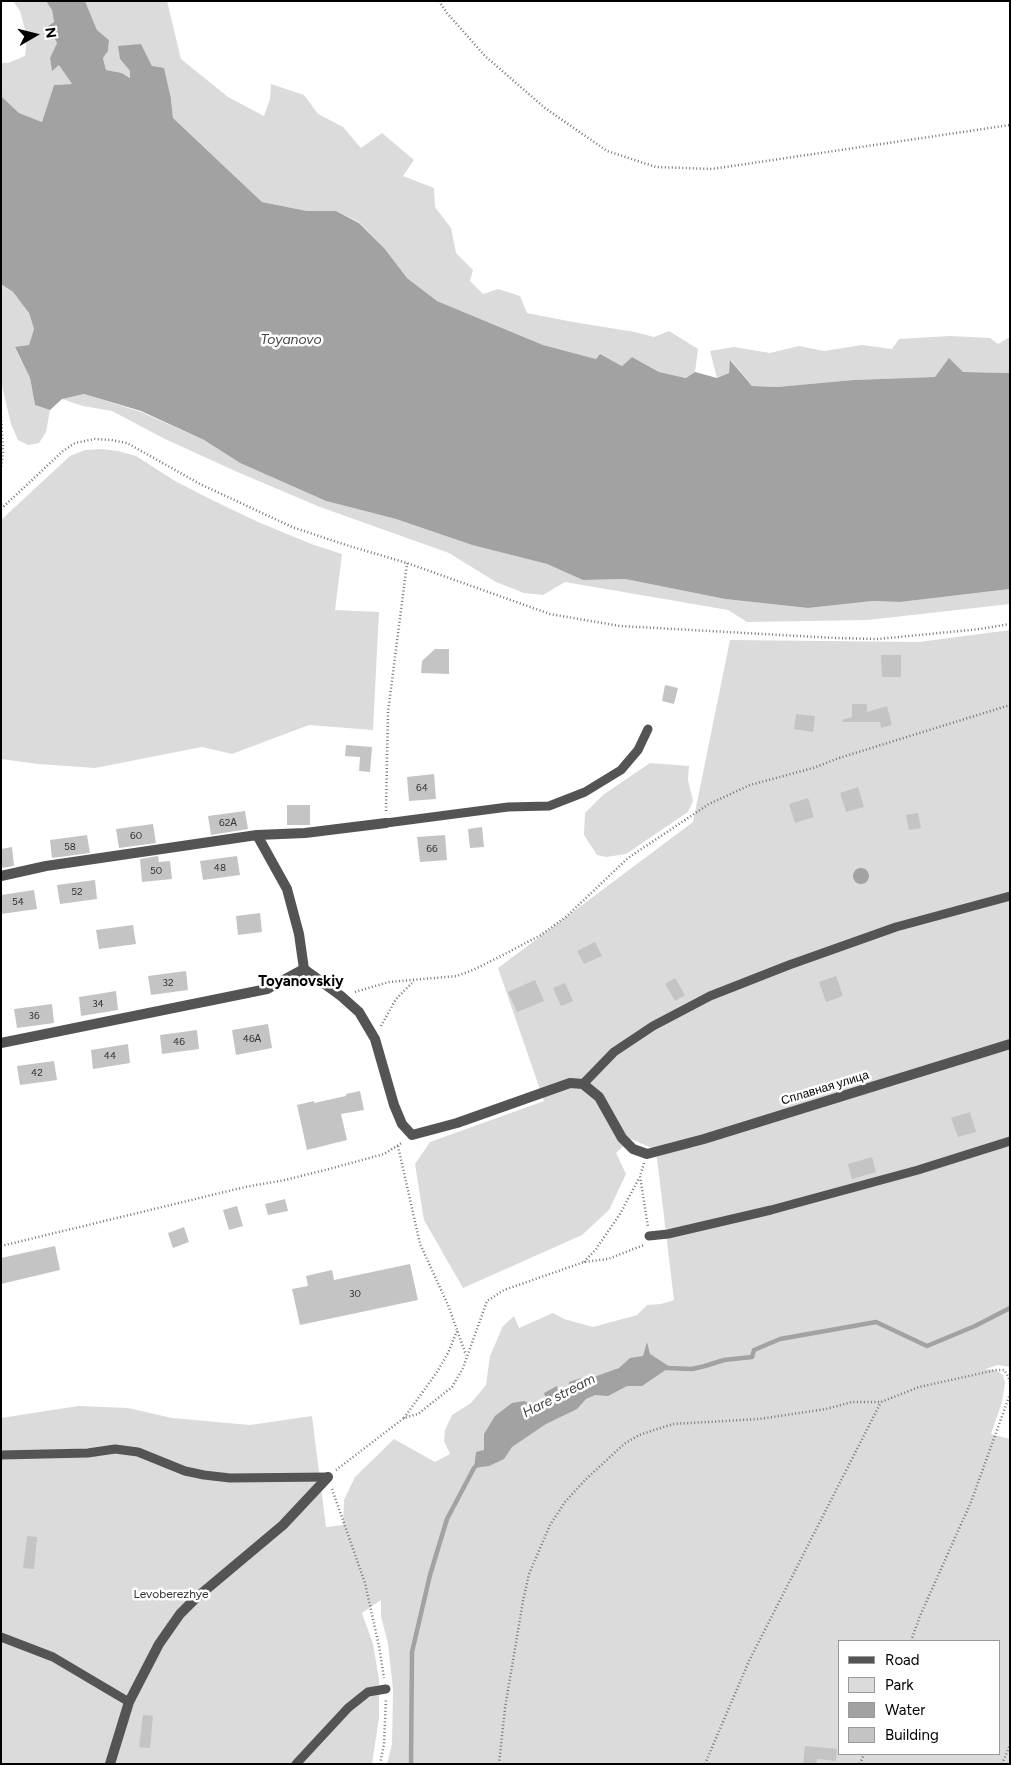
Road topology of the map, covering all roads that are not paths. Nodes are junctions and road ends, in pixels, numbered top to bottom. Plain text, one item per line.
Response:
1 (648, 729) dead end
2 (386, 823) joint
3 (257, 835) junction
4 (1, 876) edge
5 (1010, 896) edge
6 (304, 970) junction
7 (1, 1043) edge
8 (1010, 1044) edge
9 (583, 1084) junction
10 (1010, 1141) edge
11 (649, 1236) road end
12 (1, 1455) edge
13 (328, 1476) joint
14 (1, 1637) edge
15 (386, 1690) road end
16 (129, 1702) junction
17 (110, 1764) edge
18 (296, 1764) edge

1 - 2 lane
2 - 3 street
3 - 4 street
3 - 6 street
5 - 9 lane
6 - 7 street
6 - 9 street
8 - 9 street, Сплавная улица
10 - 11 lane
12 - 13 lane
13 - 16 street
14 - 16 lane
15 - 18 lane
16 - 17 street

